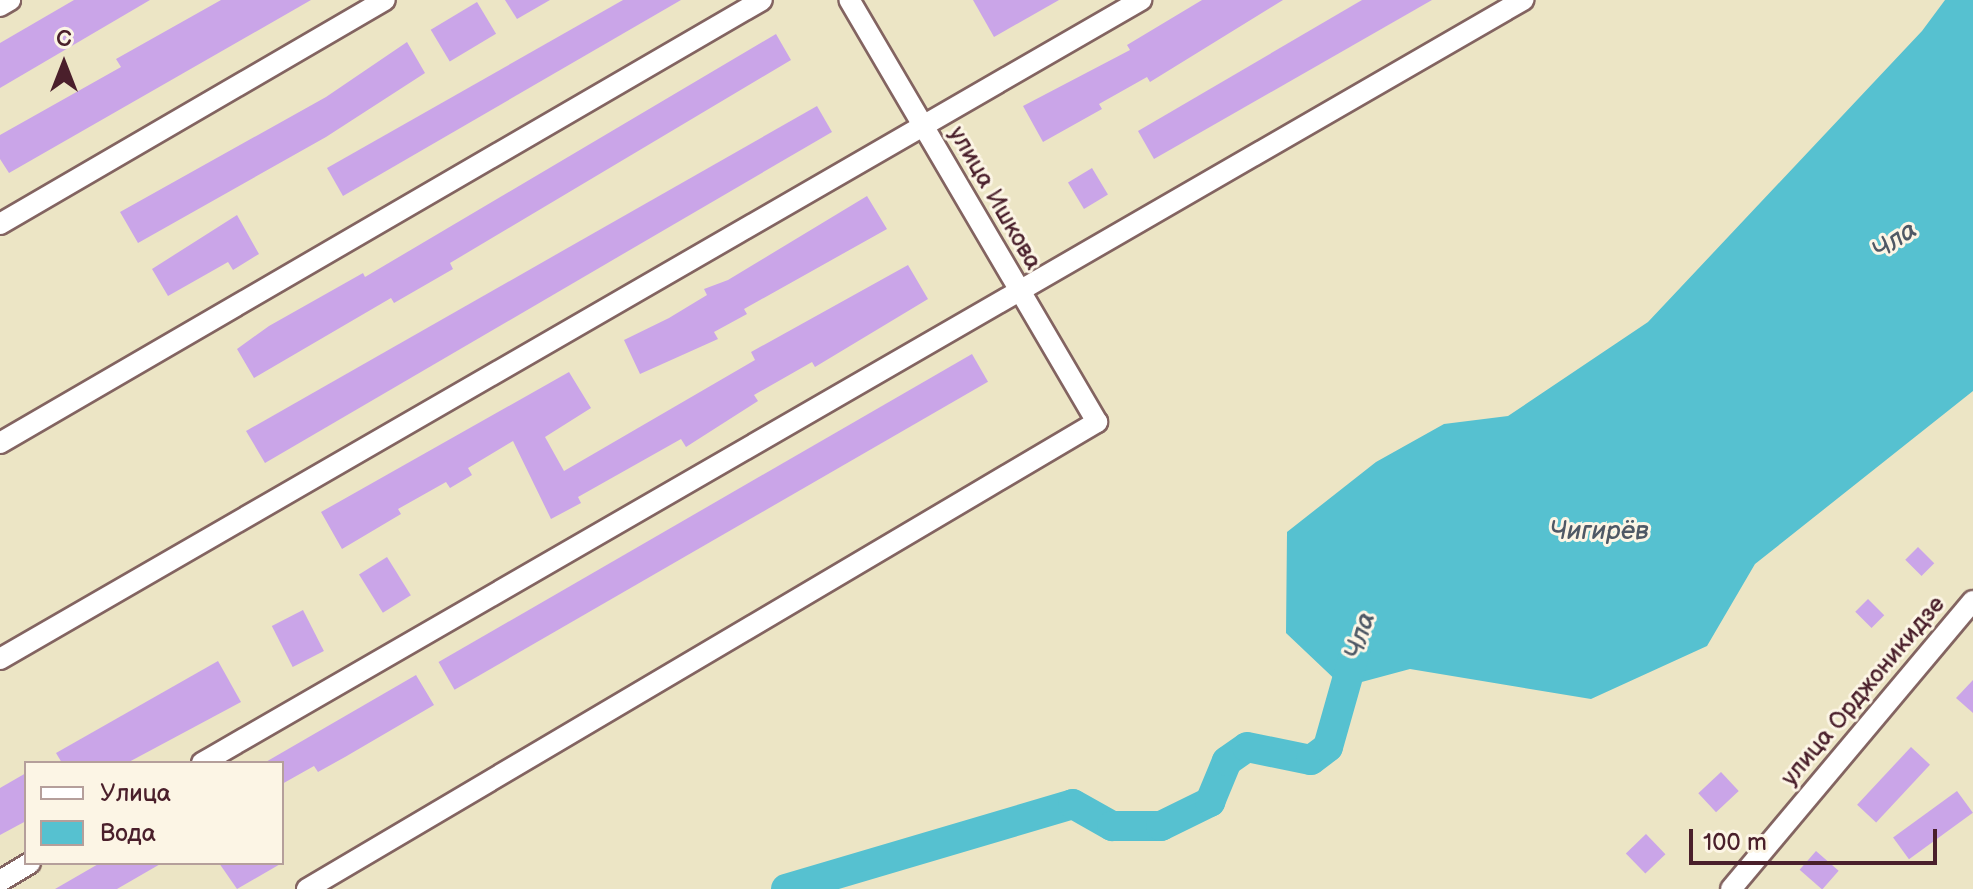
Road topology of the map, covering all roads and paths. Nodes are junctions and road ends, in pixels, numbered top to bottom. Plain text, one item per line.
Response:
1 (10, 0) edge
2 (385, 0) edge
3 (762, 0) edge
4 (849, 0) edge
5 (1141, 0) edge
6 (1523, 0) edge
7 (0, 6) edge
8 (923, 124) junction
9 (0, 224) edge
10 (1017, 288) junction
11 (0, 443) edge
12 (1973, 601) edge
13 (0, 659) edge
14 (205, 761) edge
15 (27, 865) edge
16 (0, 881) edge
17 (307, 889) edge
18 (1731, 889) edge

1 - 7 street
2 - 9 street
3 - 11 street
4 - 8 street, улица Ишкова
5 - 8 street
6 - 10 street
8 - 10 street, улица Ишкова
8 - 13 street
10 - 14 street
10 - 17 street, улица Ишкова
12 - 18 street, улица Орджоникидзе
15 - 16 street

